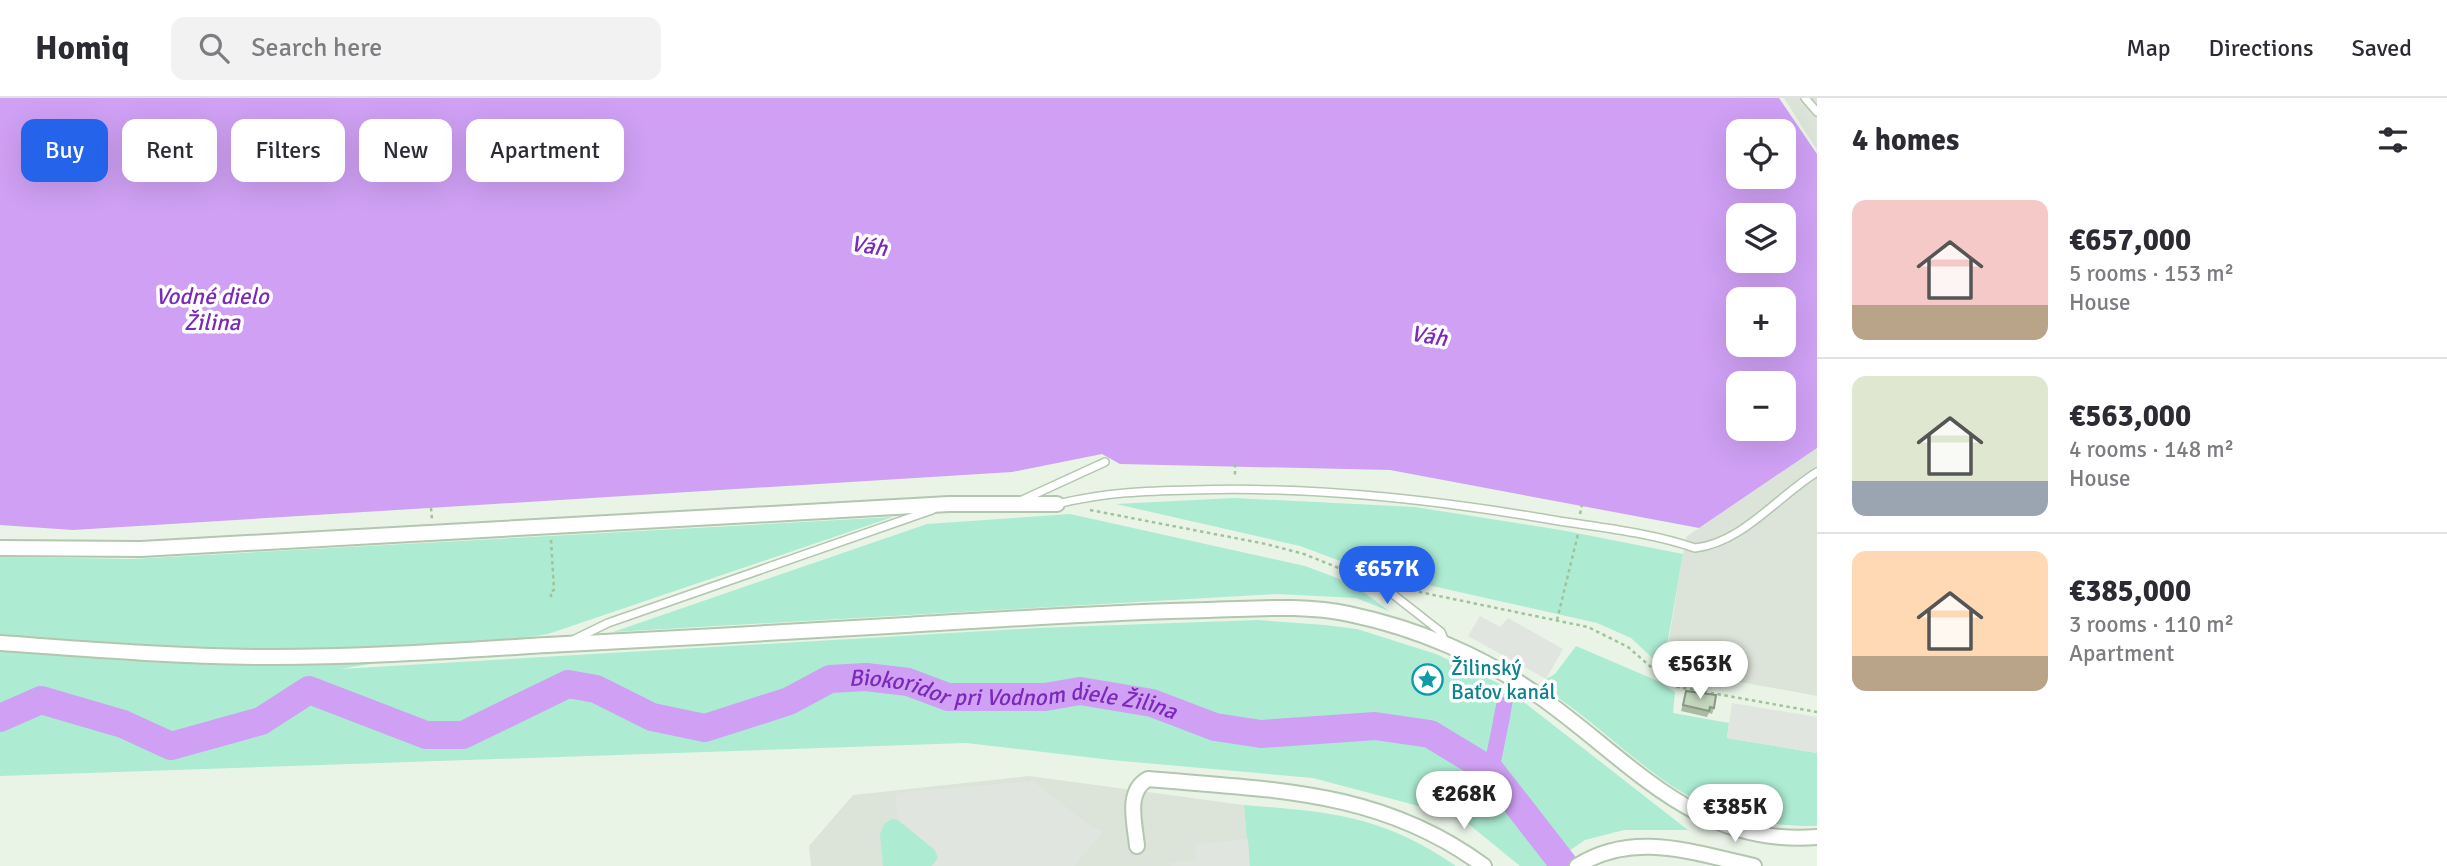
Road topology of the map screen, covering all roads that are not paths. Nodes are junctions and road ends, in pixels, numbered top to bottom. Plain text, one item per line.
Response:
1 (1805, 98) edge
2 (1817, 112) edge
3 (1105, 462) dead end
4 (1817, 472) edge
5 (1016, 503) junction
6 (949, 504) junction
7 (1057, 504) joint
8 (0, 548) edge
9 (1381, 584) road end
10 (0, 643) edge
11 (564, 645) junction
12 (1446, 645) junction
13 (1817, 837) edge
14 (1137, 846) dead end
15 (1484, 866) edge
16 (1577, 866) edge
17 (1754, 866) edge

1 - 2 lane
3 - 5 lane
4 - 7 lane
5 - 6 street
5 - 7 street
6 - 8 street
6 - 11 lane
9 - 12 lane
10 - 11 street
11 - 12 street
12 - 13 street
14 - 15 street
16 - 17 street

